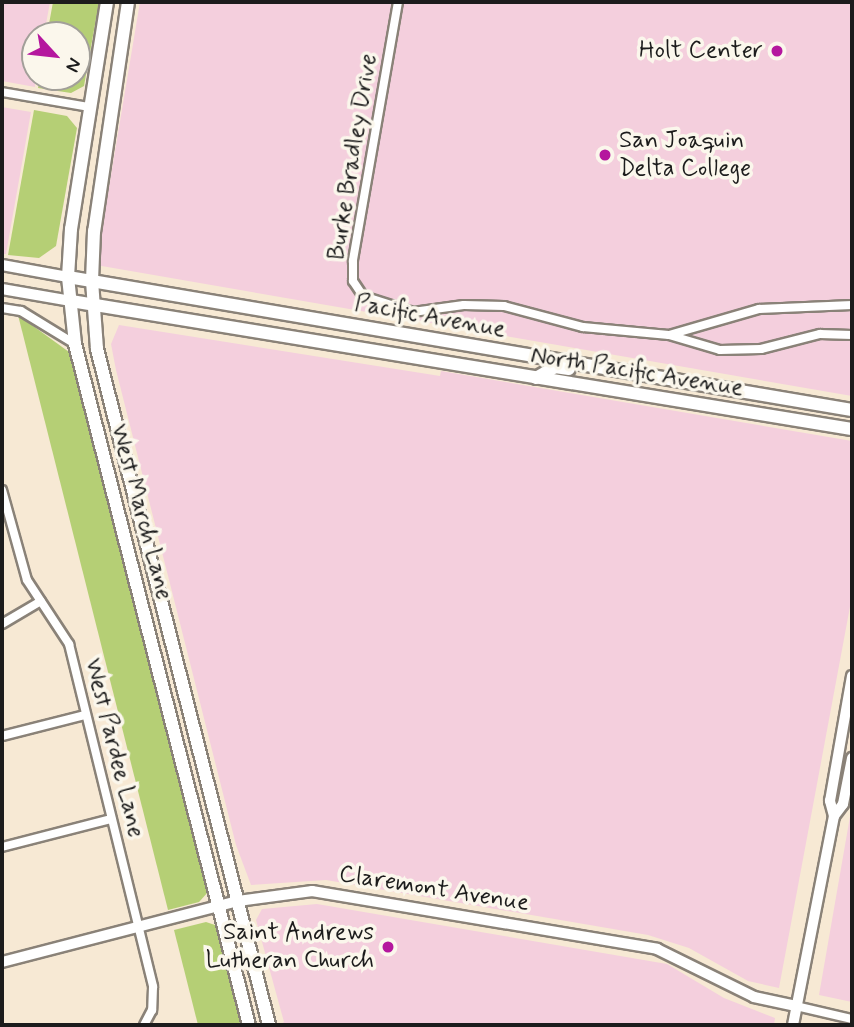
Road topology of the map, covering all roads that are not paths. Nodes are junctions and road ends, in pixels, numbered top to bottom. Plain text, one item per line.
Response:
1 (107, 2) edge
2 (128, 2) edge
3 (398, 2) edge
4 (2, 92) edge
5 (89, 107) junction
6 (2, 265) edge
7 (68, 277) junction
8 (92, 281) junction
9 (2, 289) edge
10 (71, 301) junction
11 (93, 305) junction
12 (852, 305) edge
13 (2, 307) edge
14 (669, 335) junction
15 (852, 335) edge
16 (75, 344) junction
17 (631, 372) junction
18 (536, 378) junction
19 (852, 410) edge
20 (852, 429) edge
21 (2, 490) edge
22 (5, 514) edge
23 (41, 600) junction
24 (2, 624) edge
25 (852, 676) edge
26 (85, 715) junction
27 (2, 736) edge
28 (852, 758) edge
29 (834, 816) junction
30 (111, 819) junction
31 (2, 848) edge
32 (239, 901) junction
33 (220, 906) junction
34 (138, 927) junction
35 (2, 962) edge
36 (796, 1006) junction
37 (852, 1019) edge
38 (144, 1025) edge
39 (249, 1025) edge
40 (269, 1025) edge
41 (793, 1025) edge

1 - 5 main road, West March Lane
2 - 8 main road, West March Lane
3 - 14 street, Burke Bradley Drive
4 - 5 street
5 - 7 main road, West March Lane
6 - 7 main road, Pacific Avenue
7 - 8 main road, Pacific Avenue
7 - 10 main road, West March Lane
8 - 11 main road, West March Lane
8 - 17 main road, Pacific Avenue
9 - 10 main road, North Pacific Avenue
10 - 11 main road, North Pacific Avenue
10 - 16 main road, West March Lane
11 - 18 main road, North Pacific Avenue
11 - 32 main road, West March Lane
12 - 14 street, Burke Bradley Drive
13 - 16 street
14 - 15 street, Burke Bradley Drive
16 - 33 main road, West March Lane
17 - 18 main road
17 - 19 main road, Pacific Avenue
18 - 20 main road, North Pacific Avenue
21 - 22 street, West Pardee Lane
22 - 23 street, West Pardee Lane
23 - 24 street
23 - 26 street, West Pardee Lane
25 - 29 street
26 - 27 street
26 - 30 street, West Pardee Lane
28 - 29 street
29 - 36 street
30 - 31 street
30 - 34 street, West Pardee Lane
32 - 33 street, Claremont Avenue
32 - 36 street, Claremont Avenue
32 - 40 main road, West March Lane
33 - 34 street, Claremont Avenue
33 - 39 main road, West March Lane
34 - 35 street, Claremont Avenue
34 - 38 street, West Pardee Lane
36 - 37 street, Claremont Avenue
36 - 41 street

